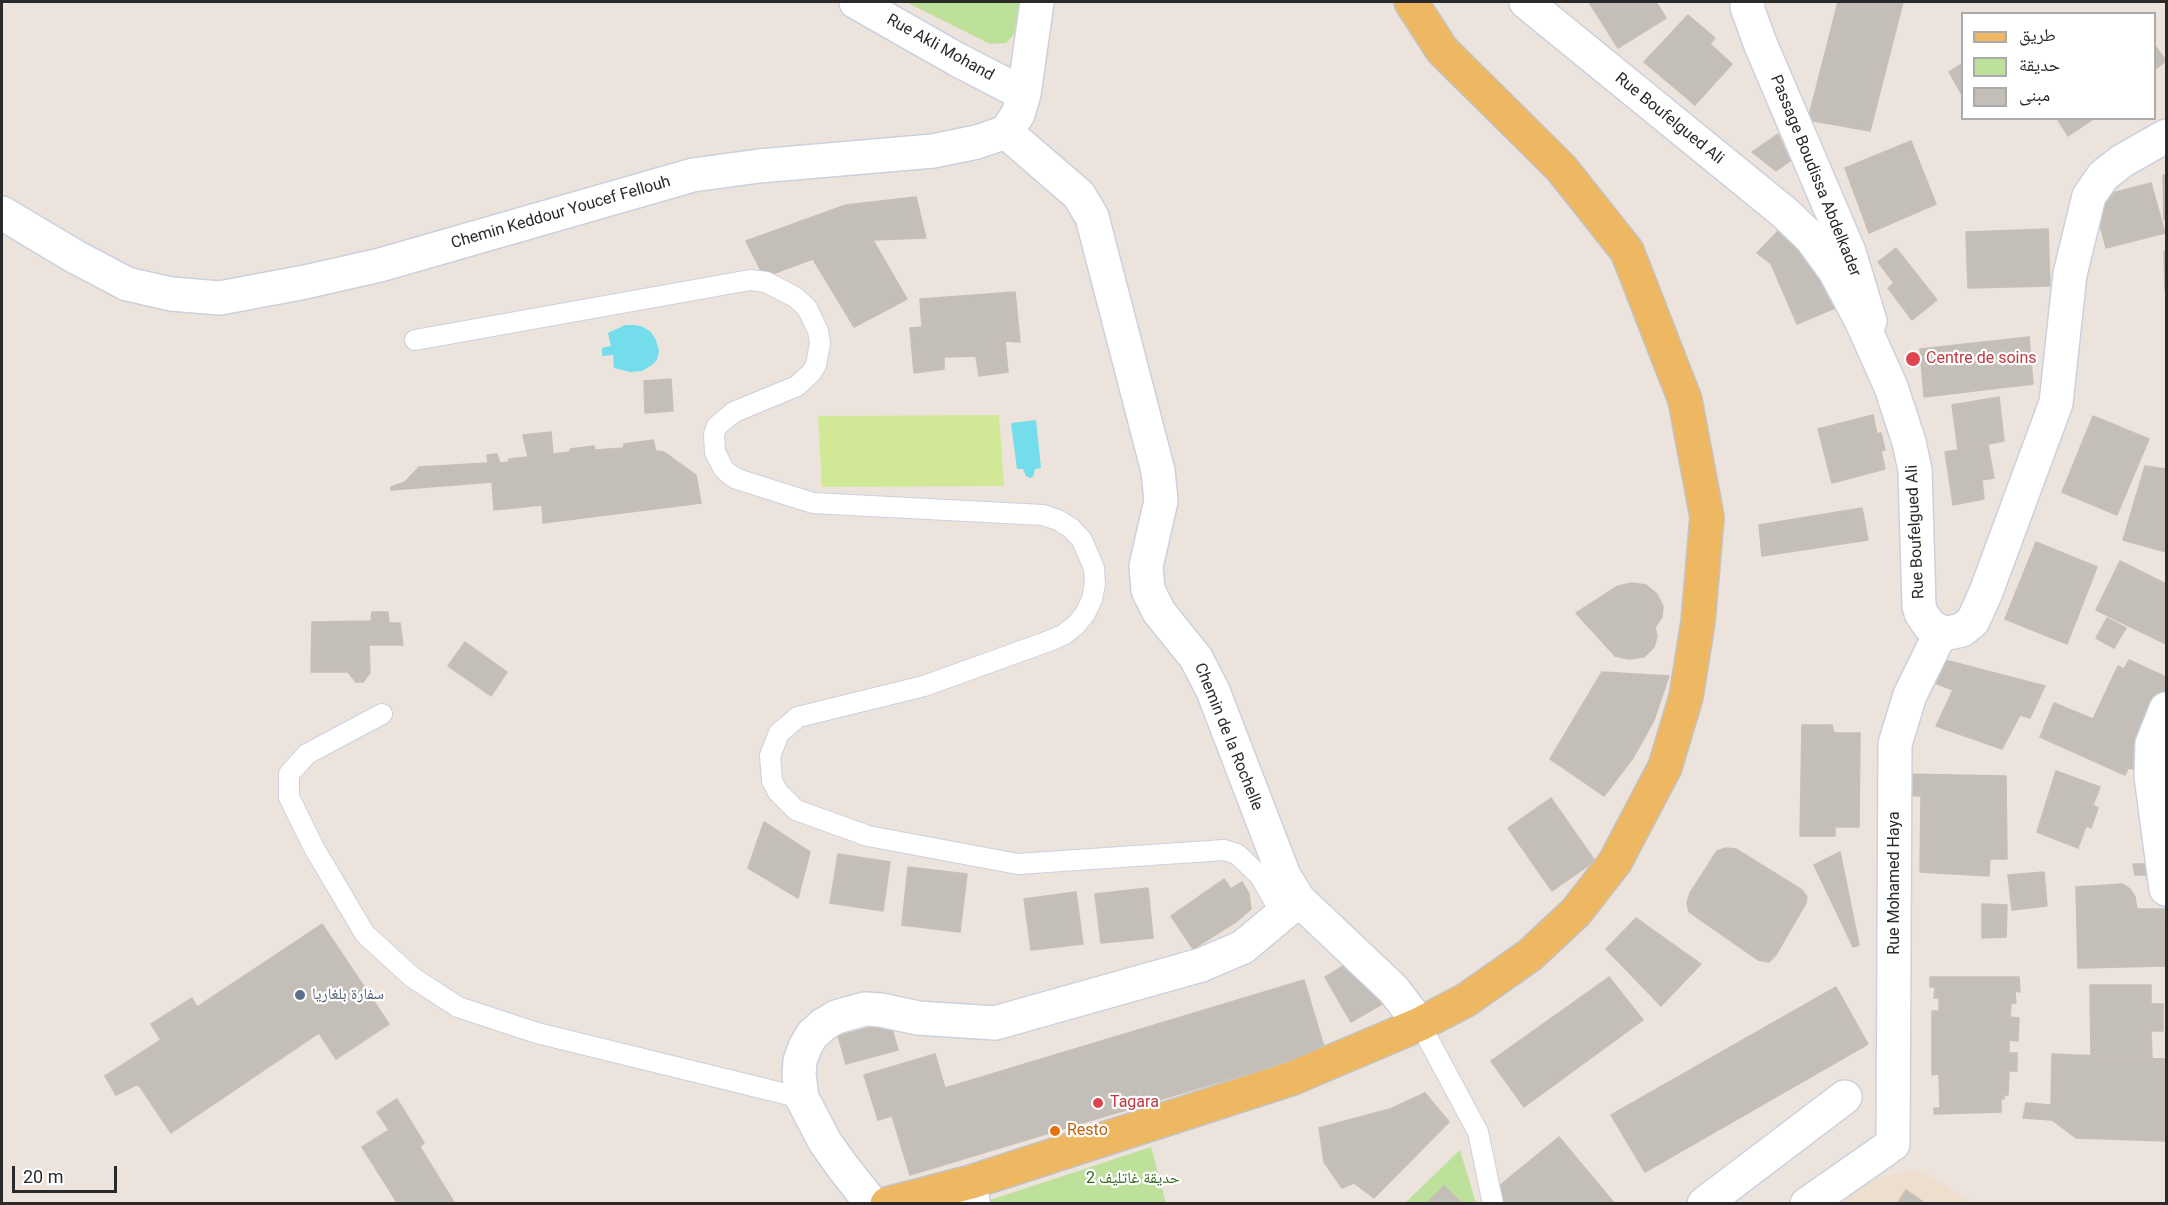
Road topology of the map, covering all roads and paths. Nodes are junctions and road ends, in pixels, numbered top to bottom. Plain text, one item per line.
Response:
1 (856, 2) edge
2 (1037, 2) edge
3 (1411, 2) edge
4 (1526, 2) edge
5 (1748, 2) edge
6 (1024, 94) junction
7 (1006, 132) junction
8 (2166, 136) edge
9 (2, 213) edge
10 (415, 340) dead end
11 (1891, 387) junction
12 (1941, 632) junction
13 (2166, 709) edge
14 (382, 714) dead end
15 (2166, 889) edge
16 (1290, 907) junction
17 (1420, 1024) junction
18 (1845, 1097) dead end
19 (802, 1098) junction
20 (972, 1192) edge
21 (872, 1203) edge
22 (887, 1203) edge
23 (1493, 1203) edge
24 (1704, 1203) edge
25 (1807, 1203) edge

1 - 6 street, Rue Akli Mohand
2 - 6 street
3 - 17 main road
4 - 11 street, Rue Boufelgued Ali
5 - 11 street, Passage Boudissa Abdelkader
6 - 7 street
7 - 9 street, Chemin Keddour Youcef Fellouh
7 - 16 street, Chemin de la Rochelle
8 - 12 street
10 - 16 lane
11 - 12 street, Rue Boufelgued Ali
12 - 25 street, Rue Mohamed Haya
13 - 15 street
14 - 19 lane
16 - 17 street, Chemin de la Rochelle
16 - 19 street
17 - 20 main road
17 - 23 lane
18 - 24 street
19 - 21 street
20 - 22 main road

